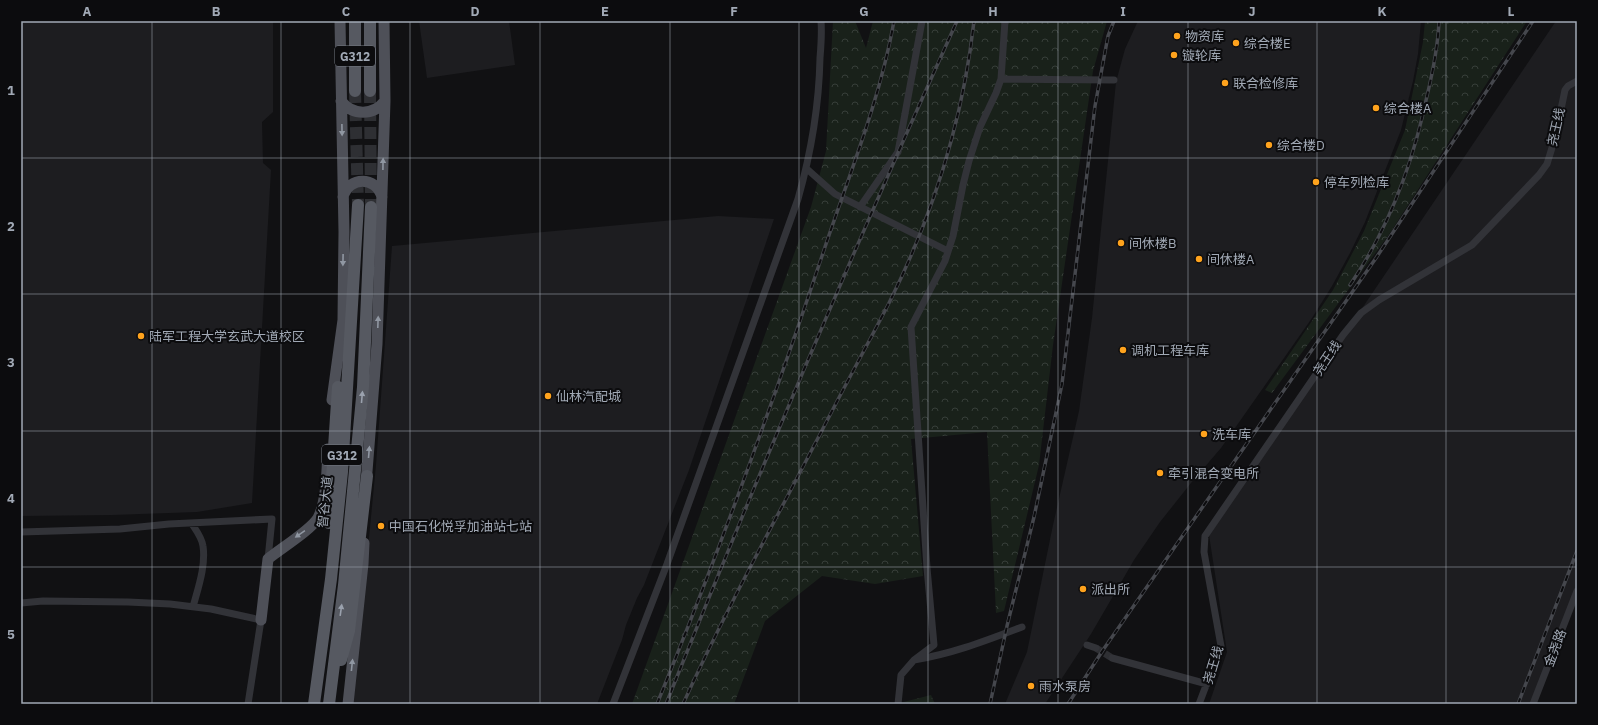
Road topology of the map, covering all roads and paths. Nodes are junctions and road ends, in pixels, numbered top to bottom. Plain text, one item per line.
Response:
1 (340, 21) edge
2 (355, 21) edge
3 (370, 21) edge
4 (384, 21) edge
5 (821, 21) edge
6 (922, 21) edge
7 (1005, 21) edge
8 (1001, 79) junction
9 (1114, 80) dead end
10 (1577, 81) edge
11 (355, 91) tunnel mouth
12 (370, 91) tunnel mouth
13 (341, 101) junction
14 (385, 101) junction
15 (807, 169) junction
16 (383, 200) junction
17 (343, 205) junction
18 (358, 205) tunnel mouth
19 (371, 207) tunnel mouth
20 (860, 207) junction
21 (948, 251) junction
22 (343, 320) junction
23 (367, 476) junction
24 (192, 524) junction
25 (21, 532) edge
26 (268, 559) junction
27 (1577, 591) edge
28 (21, 603) edge
29 (193, 607) junction
30 (261, 620) junction
31 (1022, 627) dead end
32 (1087, 645) dead end
33 (1096, 648) tunnel mouth
34 (1112, 658) tunnel mouth
35 (914, 660) junction
36 (319, 664) junction
37 (1208, 684) junction
38 (248, 704) edge
39 (311, 704) edge
40 (314, 704) edge
41 (329, 704) edge
42 (348, 704) edge
43 (613, 704) edge
44 (898, 704) edge
45 (1200, 704) edge
46 (1533, 704) edge

1 - 13 main road
2 - 11 highway, G312
3 - 12 highway, G312
4 - 14 main road
5 - 15 street
6 - 20 street
7 - 8 street
8 - 9 street
8 - 21 street
10 - 37 street, 尧王线
13 - 14 main road
13 -> 17 main road
16 -> 14 main road
15 - 20 street
15 - 43 street
16 - 17 main road
23 -> 16 main road
17 -> 22 main road
18 - 36 highway, 智谷大道 / G312
41 -> 19 highway, 智谷大道 / G312
20 - 21 street
21 - 35 street
22 -> 26 main road
22 - 36 highway
23 - 41 highway
42 -> 23 main road
24 - 25 street
24 - 26 street
24 - 29 street
26 - 30 main road
27 - 46 street, 金尧路
28 - 29 street
29 - 30 street
30 - 38 street
31 - 35 street
32 - 33 street
34 - 37 street
35 - 44 street
36 - 39 highway
36 - 40 highway, 智谷大道 / G312
37 - 45 street, 尧王线

